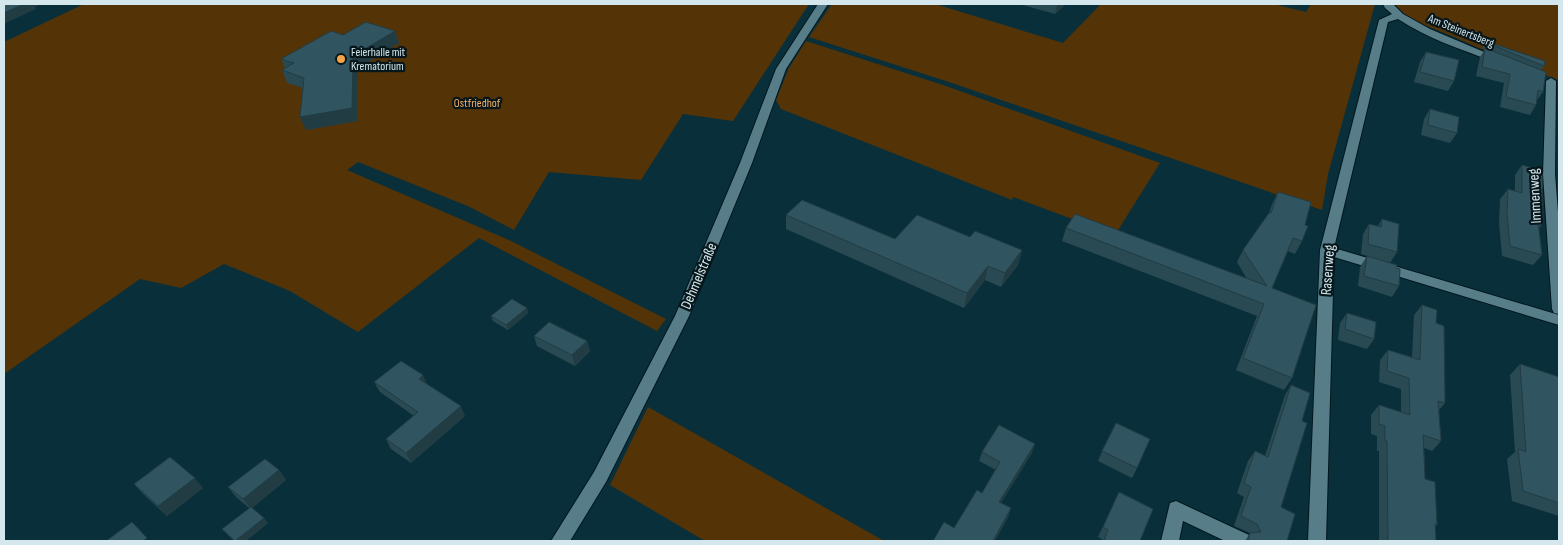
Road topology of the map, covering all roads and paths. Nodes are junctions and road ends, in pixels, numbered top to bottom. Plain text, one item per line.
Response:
1 (823, 4) edge
2 (1388, 4) edge
3 (1398, 16) junction
4 (1505, 63) edge
5 (1550, 81) edge
6 (1327, 250) junction
7 (1559, 309) edge
8 (1559, 320) edge
9 (560, 541) edge
10 (1170, 541) edge
11 (1243, 541) edge
12 (1317, 541) edge

1 - 9 street, Dehmelstraße
2 - 3 street, Am Steinertsberg
3 - 4 street, Am Steinertsberg
3 - 6 street, Rasenweg
5 - 7 street, Immenweg
6 - 8 street
6 - 12 street, Rasenweg
10 - 11 street

